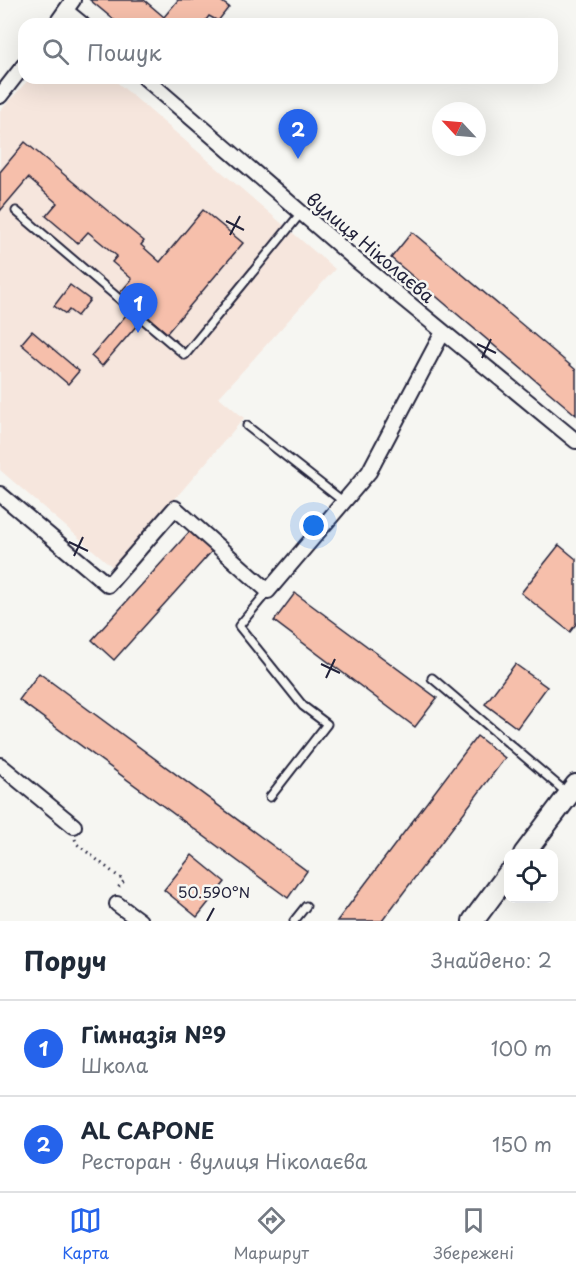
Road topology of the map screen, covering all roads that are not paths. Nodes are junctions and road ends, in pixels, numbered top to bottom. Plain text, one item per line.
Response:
1 (70, 5) edge
2 (60, 18) edge
3 (78, 18) edge
4 (18, 73) edge
5 (154, 84) edge
6 (0, 96) edge
7 (16, 211) dead end
8 (301, 213) junction
9 (443, 332) junction
10 (247, 426) dead end
11 (576, 441) edge
12 (0, 494) edge
13 (344, 502) junction
14 (268, 591) junction
15 (432, 678) dead end
16 (0, 765) edge
17 (572, 790) edge
18 (270, 797) dead end
19 (74, 826) road end
20 (528, 849) edge
21 (504, 879) edge
22 (117, 904) road end
23 (306, 906) dead end
24 (140, 921) edge
25 (294, 921) edge
26 (473, 921) edge

1 - 2 street
1 - 3 street
4 - 6 street
5 - 8 street, вулиця Ніколаєва
7 - 8 lane
8 - 9 street, вулиця Ніколаєва
9 - 11 street, вулиця Ніколаєва
9 - 13 street
10 - 13 lane
12 - 14 street
13 - 14 street
14 - 18 lane
15 - 17 lane
16 - 19 street
17 - 20 main road
21 - 26 main road
22 - 24 street
23 - 25 lane

